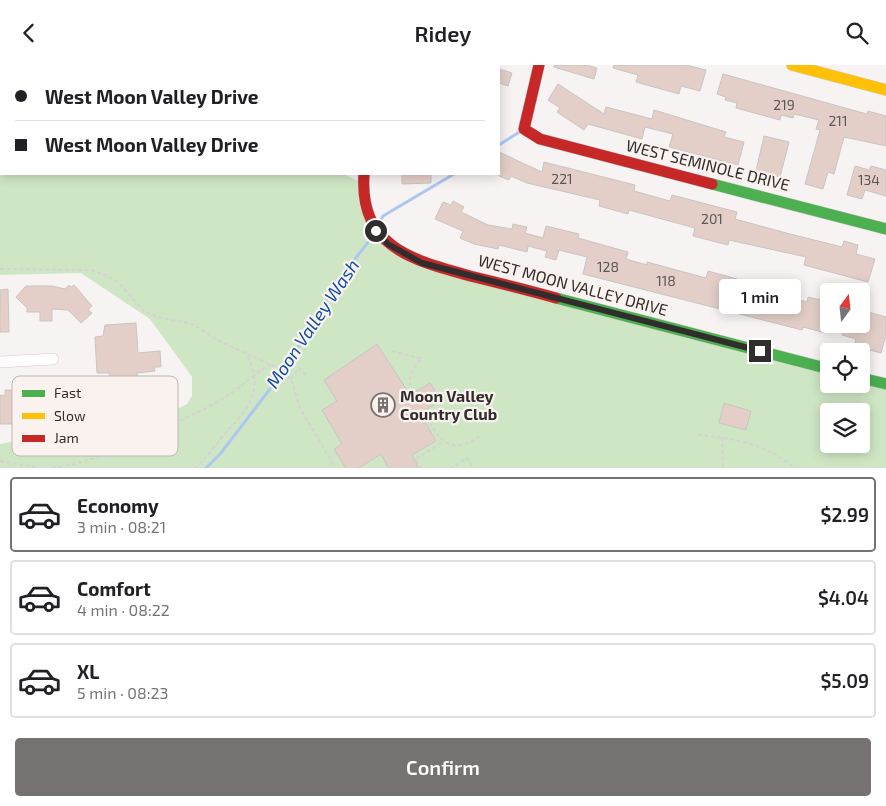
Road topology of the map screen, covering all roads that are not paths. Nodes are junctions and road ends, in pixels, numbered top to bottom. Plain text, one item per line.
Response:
1 (539, 65) edge
2 (792, 65) edge
3 (886, 90) edge
4 (364, 175) edge
5 (886, 229) edge
6 (54, 359) dead end
7 (0, 362) edge
8 (820, 367) edge
9 (870, 380) edge
10 (886, 384) edge

1 - 5 street, WEST SEMINOLE DRIVE
2 - 3 street
4 - 8 street, WEST MOON VALLEY DRIVE
6 - 7 street
9 - 10 street

